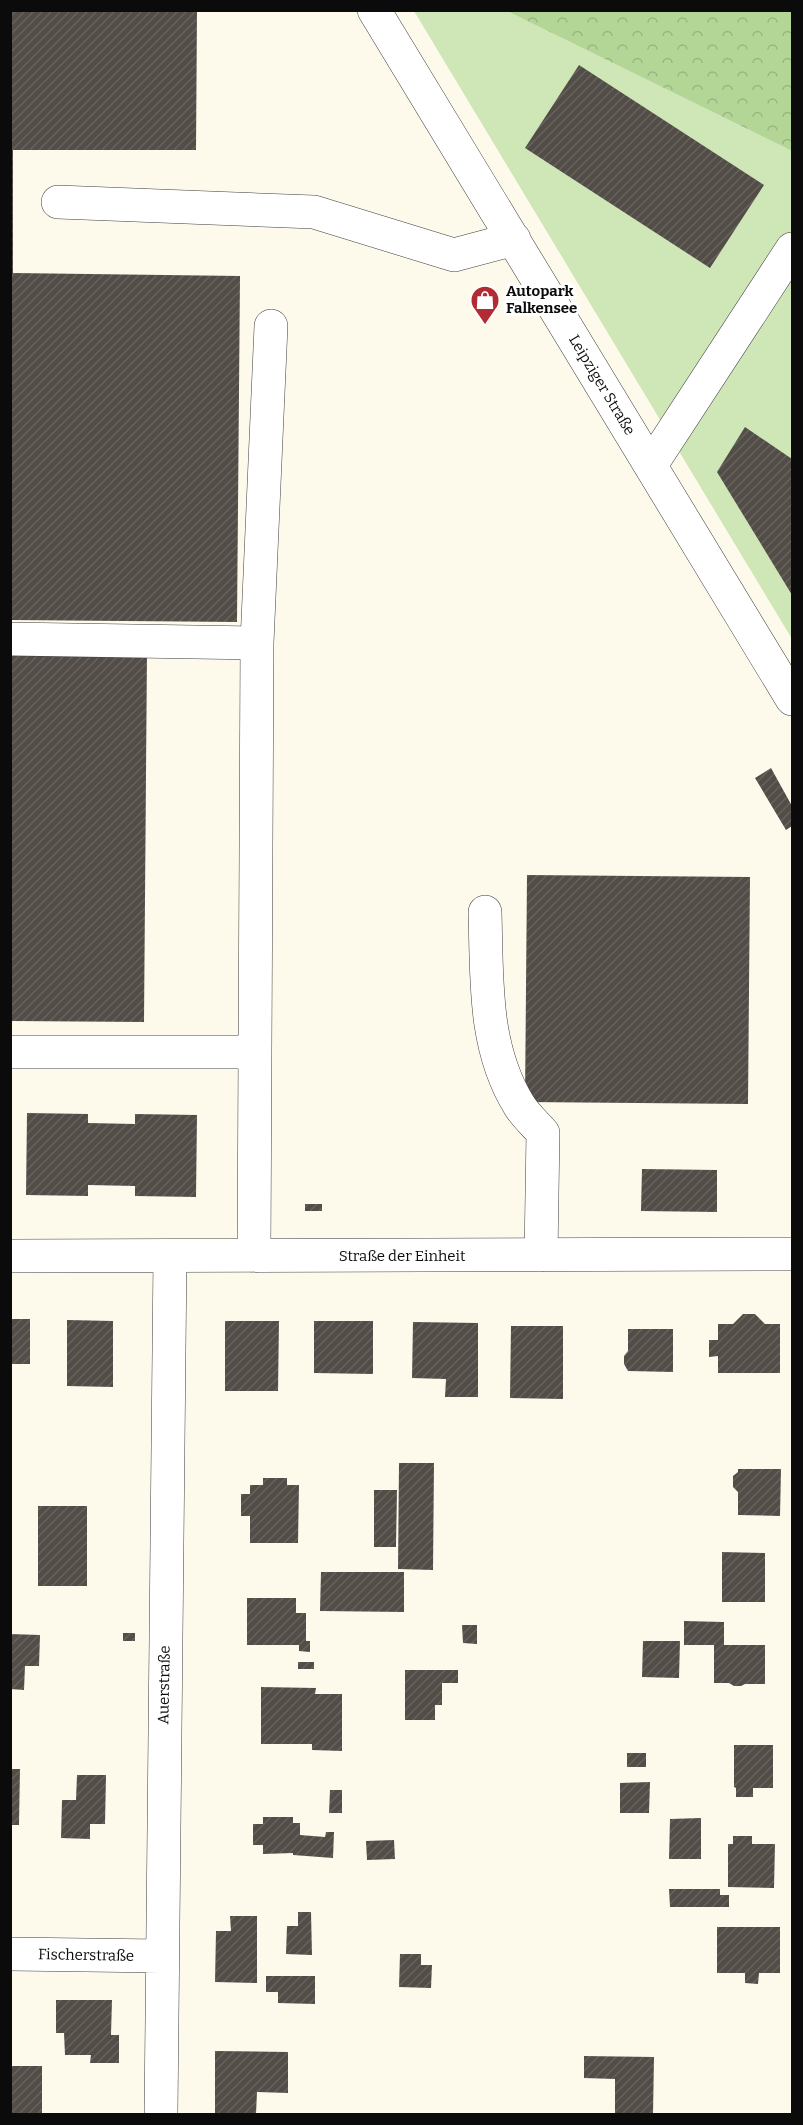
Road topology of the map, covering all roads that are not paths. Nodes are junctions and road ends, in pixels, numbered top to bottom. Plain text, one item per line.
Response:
1 (374, 10) edge
2 (58, 202) dead end
3 (514, 240) junction
4 (792, 249) edge
5 (271, 326) dead end
6 (651, 465) junction
7 (10, 639) edge
8 (257, 643) junction
9 (792, 699) edge
10 (485, 912) dead end
11 (10, 1052) edge
12 (255, 1052) junction
13 (792, 1254) edge
14 (541, 1255) junction
15 (10, 1256) edge
16 (170, 1256) junction
17 (254, 1256) junction
18 (10, 1953) edge
19 (161, 1956) junction
20 (161, 2115) edge

1 - 3 street, Leipziger Straße
2 - 3 street
3 - 6 street, Leipziger Straße
4 - 6 street
5 - 8 street
6 - 9 street, Leipziger Straße
7 - 8 street
8 - 12 street
10 - 14 street
11 - 12 street
12 - 17 street
13 - 14 street, Straße der Einheit
14 - 17 street, Straße der Einheit
15 - 16 street, Straße der Einheit
16 - 17 street, Straße der Einheit
16 - 19 street, Auerstraße
18 - 19 street, Fischerstraße
19 - 20 street, Auerstraße

